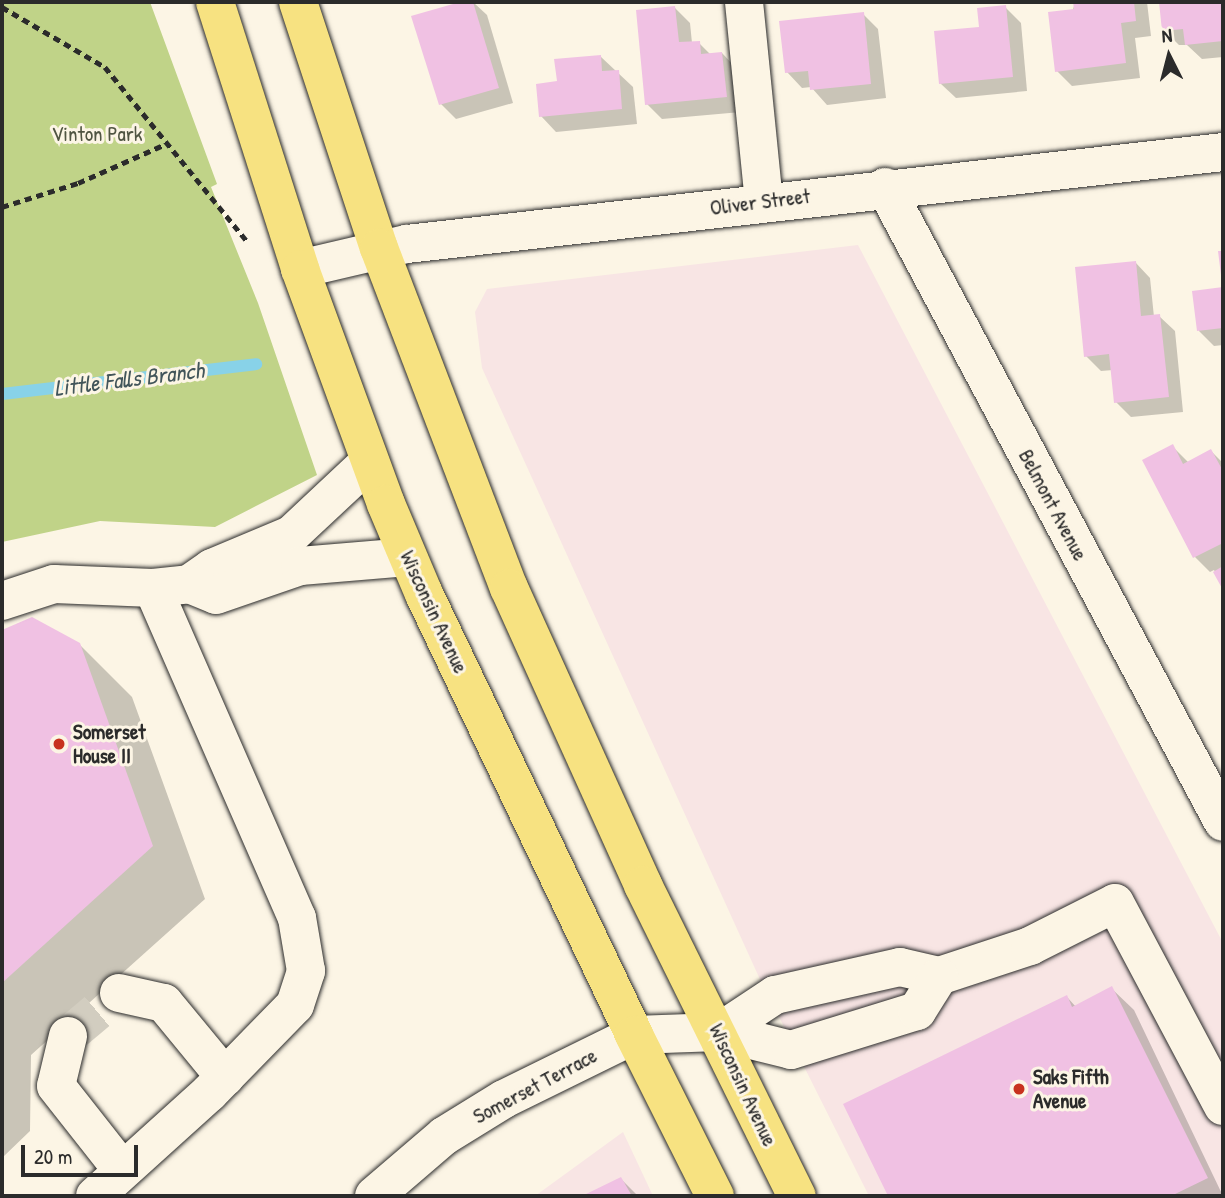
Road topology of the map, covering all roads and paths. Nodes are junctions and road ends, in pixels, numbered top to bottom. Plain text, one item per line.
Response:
1 (215, 2) edge
2 (298, 2) edge
3 (744, 2) edge
4 (2, 7) edge
5 (168, 143) junction
6 (1223, 152) edge
7 (885, 187) junction
8 (764, 202) junction
9 (2, 207) edge
10 (247, 241) dead end
11 (379, 248) junction
12 (300, 269) junction
13 (369, 462) junction
14 (408, 557) junction
15 (171, 586) junction
16 (2, 601) edge
17 (1223, 822) edge
18 (939, 976) junction
19 (119, 993) dead end
20 (719, 1032) junction
21 (634, 1035) junction
22 (68, 1036) tunnel mouth
23 (225, 1077) junction
24 (1223, 1106) edge
25 (122, 1170) junction
26 (95, 1196) edge
27 (374, 1196) edge
28 (716, 1196) edge
29 (797, 1196) edge

1 - 12 main road, Wisconsin Avenue
2 - 11 main road, Wisconsin Avenue
3 - 8 street
4 - 5 path
5 - 9 path
5 - 10 path
6 - 7 street, Oliver Street
7 - 8 street, Oliver Street
7 - 17 street, Belmont Avenue
8 - 11 street, Oliver Street
11 - 12 street, Oliver Street
11 - 20 main road, Wisconsin Avenue
12 - 13 main road, Wisconsin Avenue
13 - 14 main road, Wisconsin Avenue
13 - 15 street
14 - 15 street
14 - 21 main road, Wisconsin Avenue
15 - 16 street
15 - 23 street
18 - 20 street
18 - 20 street, Somerset Terrace
18 - 24 street
19 - 23 street
20 - 21 street, Somerset Terrace
20 - 29 main road, Wisconsin Avenue
21 - 27 street, Somerset Terrace
21 - 28 main road, Wisconsin Avenue
22 - 25 street
23 - 25 street
25 - 26 street

